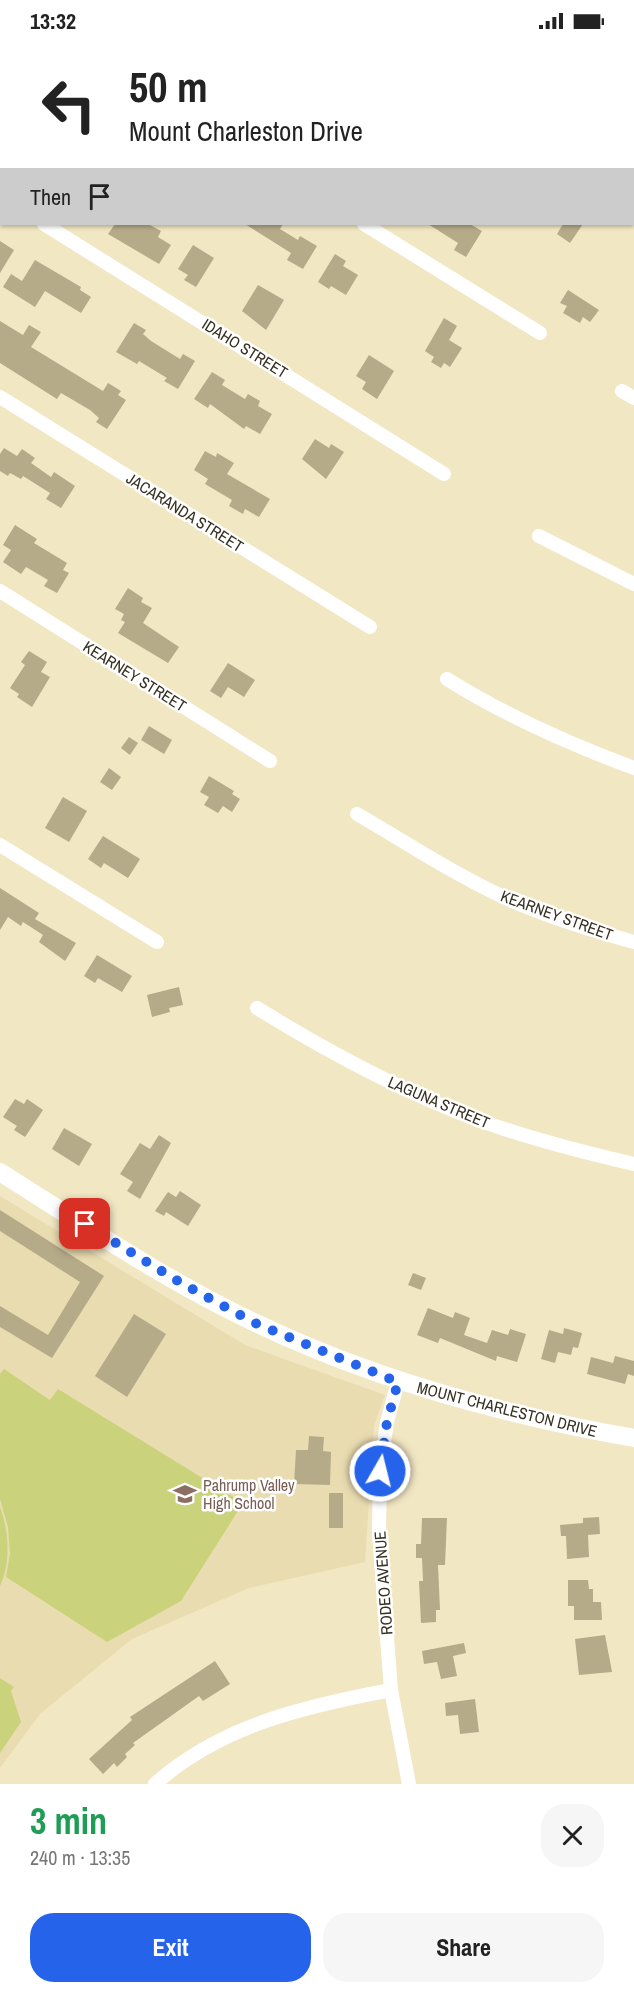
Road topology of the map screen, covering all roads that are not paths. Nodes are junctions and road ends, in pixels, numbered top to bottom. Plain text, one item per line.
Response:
1 (46, 225) edge
2 (366, 225) edge
3 (540, 333) dead end
4 (0, 398) edge
5 (444, 474) dead end
6 (539, 536) dead end
7 (634, 584) edge
8 (0, 591) edge
9 (370, 627) dead end
10 (447, 679) dead end
11 (270, 761) dead end
12 (634, 768) edge
13 (357, 814) dead end
14 (0, 845) edge
15 (157, 942) dead end
16 (634, 942) edge
17 (257, 1008) dead end
18 (634, 1164) edge
19 (0, 1173) edge
20 (398, 1382) junction
21 (634, 1438) edge
22 (391, 1689) junction
23 (155, 1784) edge
24 (409, 1784) edge

1 - 5 street, IDAHO STREET
2 - 3 street
4 - 9 street, JACARANDA STREET
6 - 7 street
8 - 11 street, KEARNEY STREET
10 - 12 street
13 - 16 street, KEARNEY STREET
14 - 15 street
17 - 18 street, LAGUNA STREET
19 - 20 street, MOUNT CHARLESTON DRIVE
20 - 21 street, MOUNT CHARLESTON DRIVE
20 - 22 street, RODEO AVENUE
22 - 23 street
22 - 24 street, RODEO AVENUE

